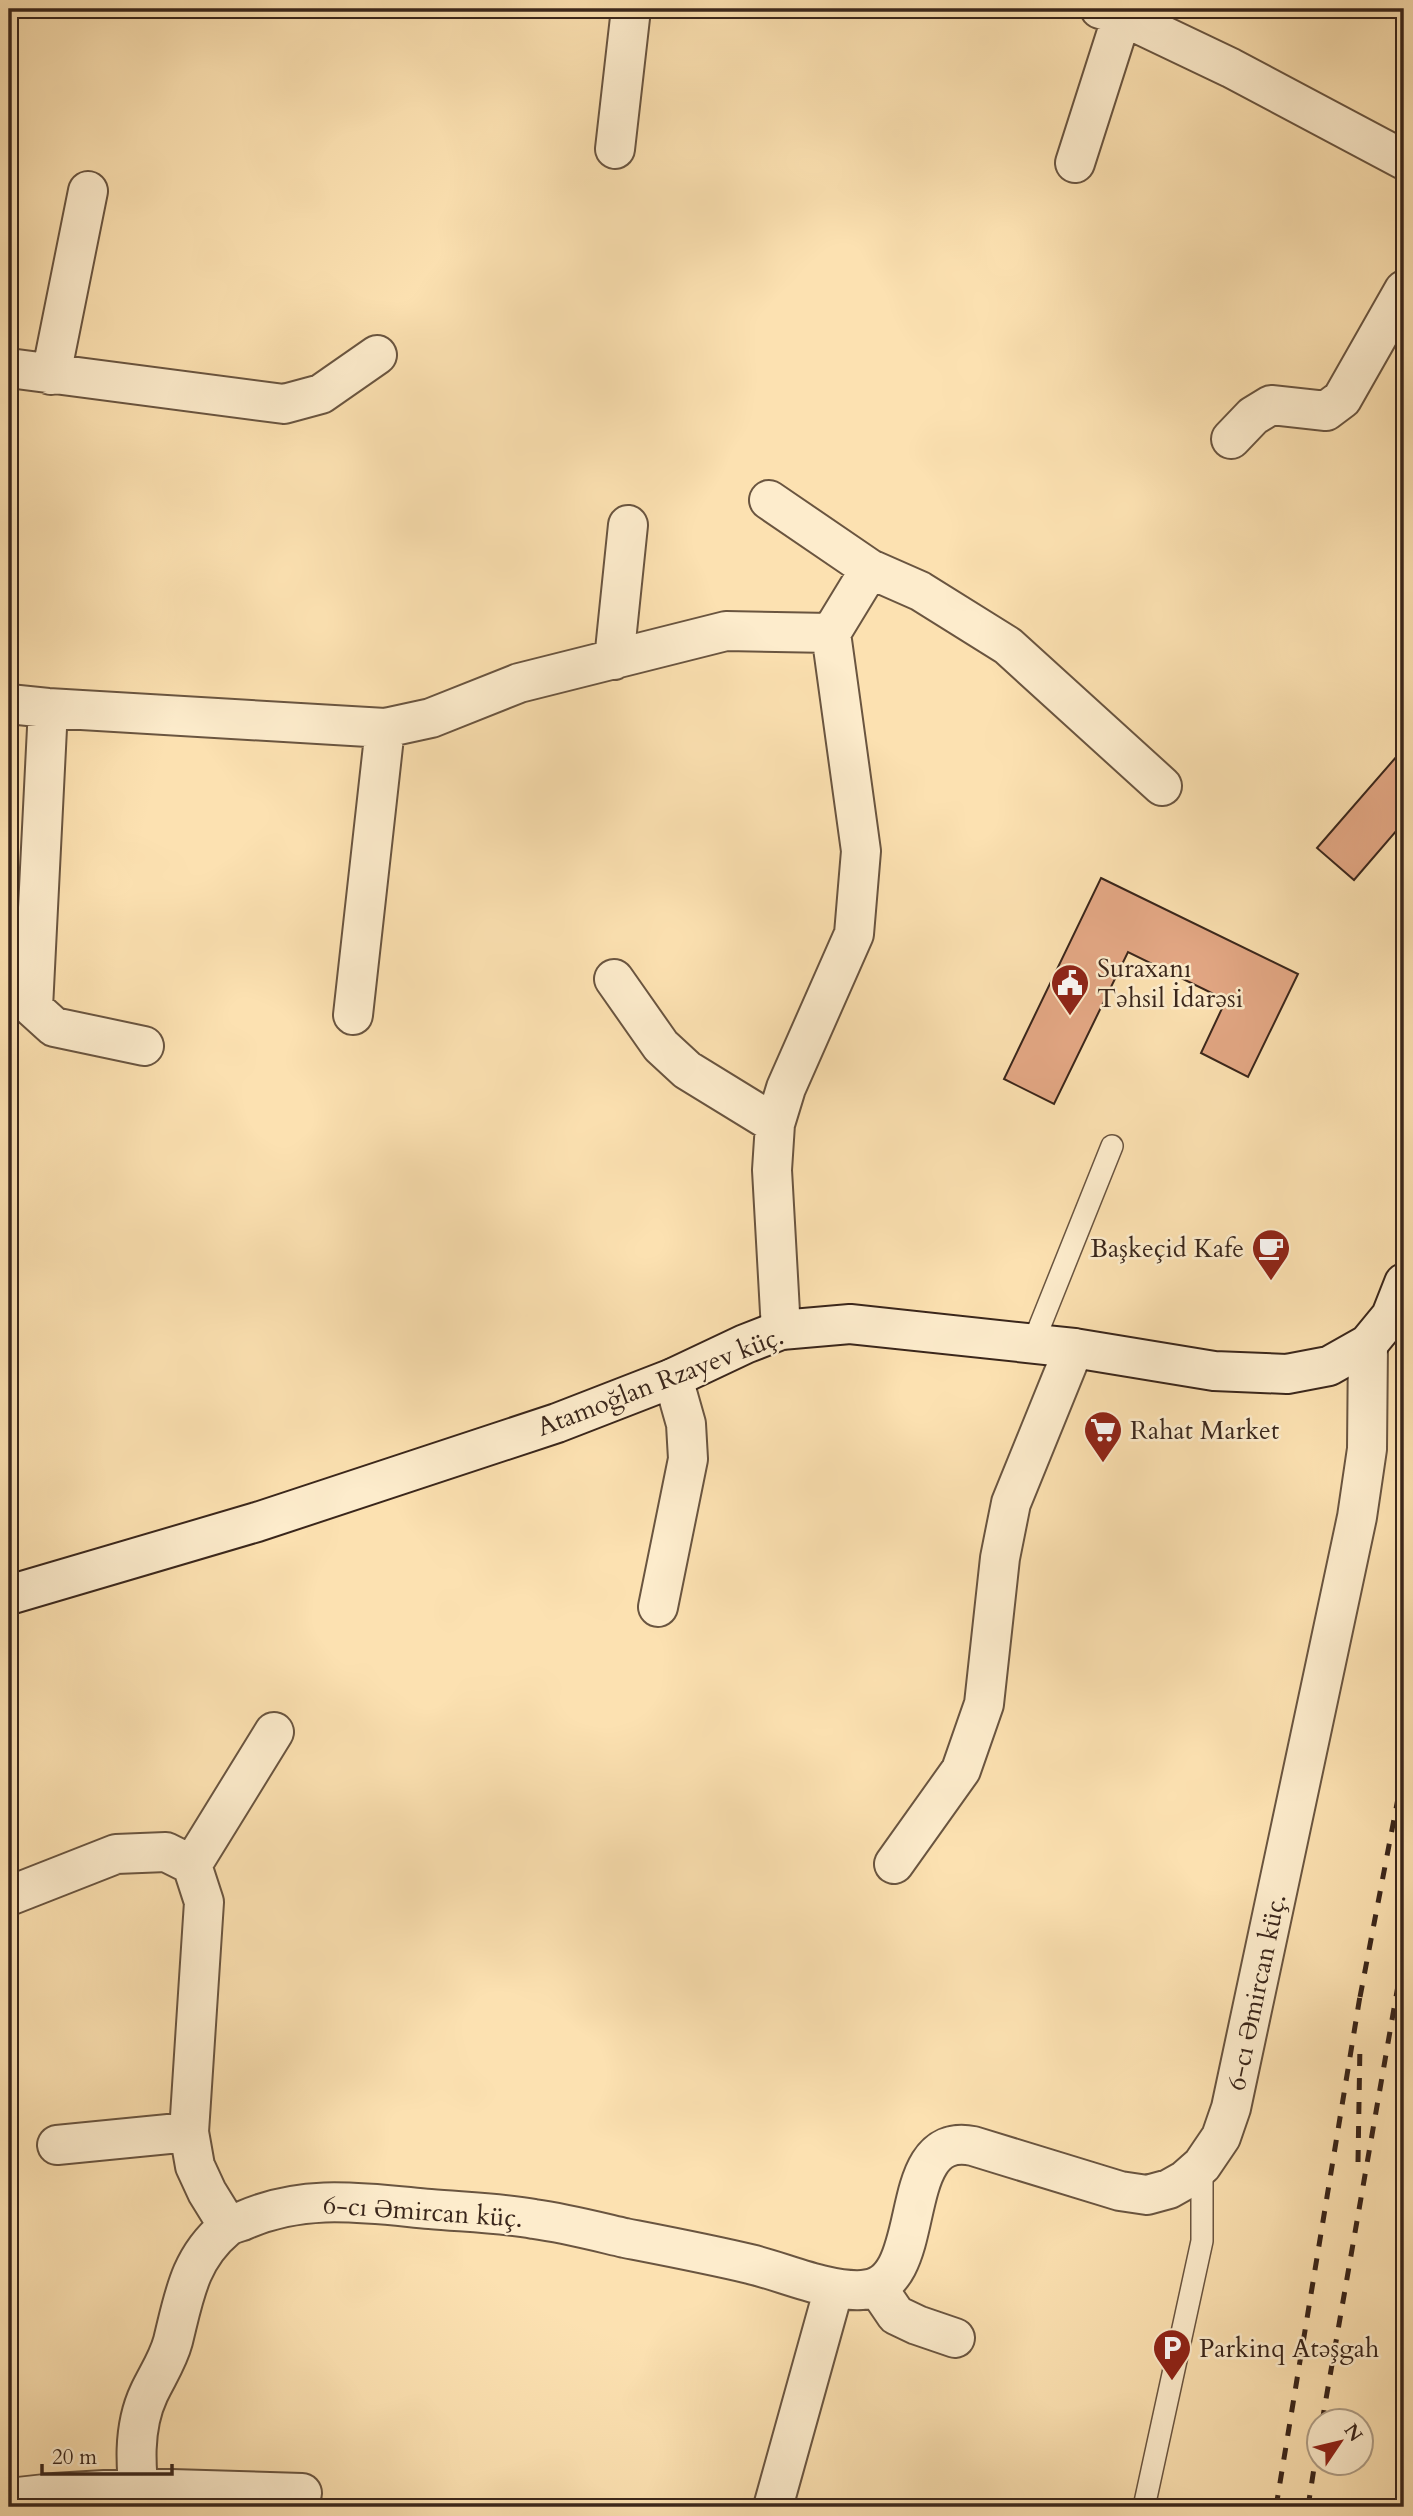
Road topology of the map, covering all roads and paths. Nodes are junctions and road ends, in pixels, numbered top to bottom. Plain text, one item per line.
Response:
1 (631, 9) edge
2 (1111, 12) edge
3 (615, 149) dead end
4 (1404, 160) edge
5 (1075, 163) dead end
6 (88, 191) dead end
7 (1404, 290) edge
8 (377, 355) dead end
9 (9, 368) edge
10 (51, 375) junction
11 (1231, 439) dead end
12 (769, 500) dead end
13 (628, 525) dead end
14 (870, 569) junction
15 (831, 633) junction
16 (614, 660) junction
17 (9, 704) edge
18 (48, 708) junction
19 (385, 728) junction
20 (1162, 786) dead end
21 (614, 979) dead end
22 (353, 1015) dead end
23 (144, 1046) dead end
24 (775, 1125) junction
25 (1112, 1146) dead end
26 (1404, 1283) edge
27 (781, 1330) junction
28 (1033, 1343) junction
29 (1368, 1344) junction
30 (1074, 1348) junction
31 (673, 1378) junction
32 (9, 1595) edge
33 (659, 1607) dead end
34 (274, 1732) dead end
35 (894, 1864) dead end
36 (192, 1865) junction
37 (9, 1896) edge
38 (189, 2132) junction
39 (57, 2145) dead end
40 (1202, 2165) junction
41 (228, 2225) junction
42 (877, 2287) junction
43 (834, 2288) junction
44 (954, 2338) dead end
45 (302, 2493) dead end
46 (139, 2498) edge
47 (9, 2501) edge
48 (773, 2507) edge
49 (1144, 2507) edge

1 - 3 street
2 - 4 street
2 - 5 street
6 - 10 street
7 - 11 street
8 - 10 street
9 - 10 street
12 - 14 street
13 - 16 street
14 - 15 street
14 - 20 street
15 - 16 street
15 - 24 street
16 - 19 street
17 - 18 street
18 - 19 street
18 - 23 street
19 - 22 street
21 - 24 street
24 - 27 street
25 - 28 lane
26 - 29 street
27 - 28 street, Atamoğlan Rzayev küç.
27 - 31 street, Atamoğlan Rzayev küç.
28 - 30 street, Atamoğlan Rzayev küç.
29 - 30 street, Atamoğlan Rzayev küç.
29 - 40 street, 6-cı Əmircan küç.
30 - 35 street
31 - 32 street, Atamoğlan Rzayev küç.
31 - 33 street
34 - 36 street
36 - 37 street
36 - 38 street
38 - 39 street
38 - 41 street
40 - 42 street, 6-cı Əmircan küç.
40 - 49 lane
41 - 43 street, 6-cı Əmircan küç.
41 - 46 street, 6-cı Əmircan küç.
42 - 43 street, 6-cı Əmircan küç.
42 - 44 street
43 - 48 street
45 - 46 street
46 - 47 street

